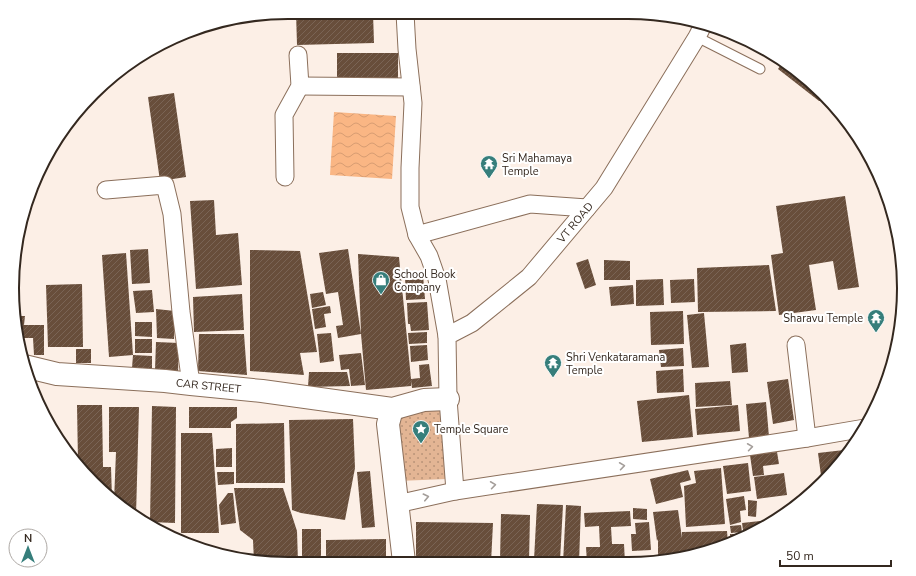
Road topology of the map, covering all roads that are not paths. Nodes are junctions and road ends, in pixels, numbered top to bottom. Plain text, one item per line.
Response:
1 (405, 19) edge
2 (700, 31) edge
3 (298, 55) dead end
4 (760, 69) dead end
5 (300, 86) junction
6 (412, 87) junction
7 (285, 177) dead end
8 (106, 190) dead end
9 (587, 208) junction
10 (417, 235) junction
11 (447, 336) junction
12 (796, 344) dead end
13 (31, 368) edge
14 (191, 384) junction
15 (448, 399) junction
16 (392, 409) junction
17 (857, 429) edge
18 (807, 438) junction
19 (454, 490) junction
20 (397, 504) junction
21 (403, 557) edge

1 - 6 street
2 - 4 lane
2 - 9 street, VT ROAD
3 - 5 street
5 - 6 street
5 - 7 street
6 - 10 street
8 - 14 street
9 - 10 street
9 - 11 street, VT ROAD
10 - 11 street
11 - 15 street
12 - 18 street
13 - 14 main road, CAR STREET
14 - 16 main road, CAR STREET
15 - 16 main road
15 - 19 street
16 - 20 main road
17 - 18 street
19 -> 18 street
20 -> 19 street
20 - 21 main road

